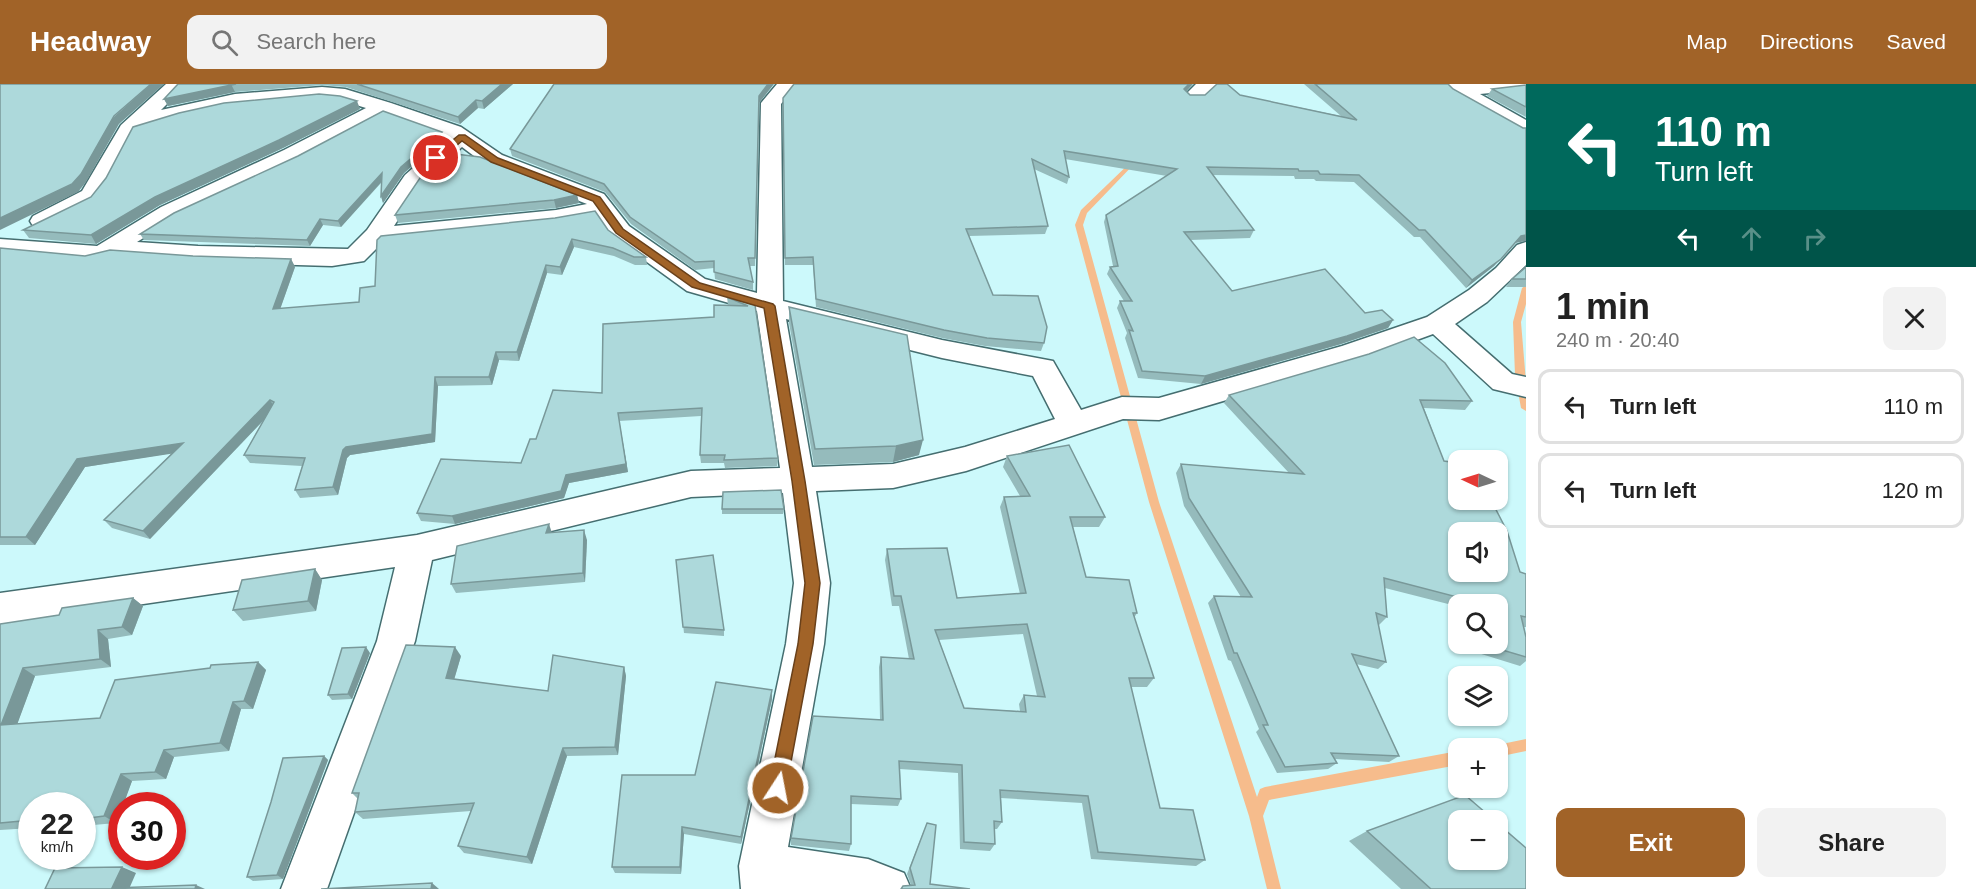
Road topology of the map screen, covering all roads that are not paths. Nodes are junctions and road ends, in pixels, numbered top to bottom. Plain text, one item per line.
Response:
1 (177, 84) edge
2 (787, 84) edge
3 (1522, 84) edge
4 (1453, 87) edge
5 (384, 107) junction
6 (128, 129) junction
7 (1526, 129) edge
8 (462, 136) junction
9 (602, 208) junction
10 (376, 235) junction
11 (0, 241) edge
12 (0, 246) edge
13 (111, 248) junction
14 (1526, 250) edge
15 (770, 306) junction
16 (1437, 323) junction
17 (1514, 385) edge
18 (1072, 423) junction
19 (798, 481) junction
20 (417, 549) junction
21 (0, 609) edge
22 (763, 877) edge
23 (304, 889) edge
24 (888, 889) edge

1 - 6 street
2 - 15 street
3 - 4 street
4 - 7 street
5 - 6 street
5 - 8 street
5 - 13 street
6 - 11 street
8 - 9 street
8 - 10 street
9 - 10 street
9 - 15 street
10 - 13 street
12 - 13 street
14 - 16 street
15 - 18 street
15 - 19 street
16 - 17 street
16 - 18 street
18 - 19 street
19 - 20 street
19 - 22 street
20 - 21 street
20 - 23 street
22 - 24 street

